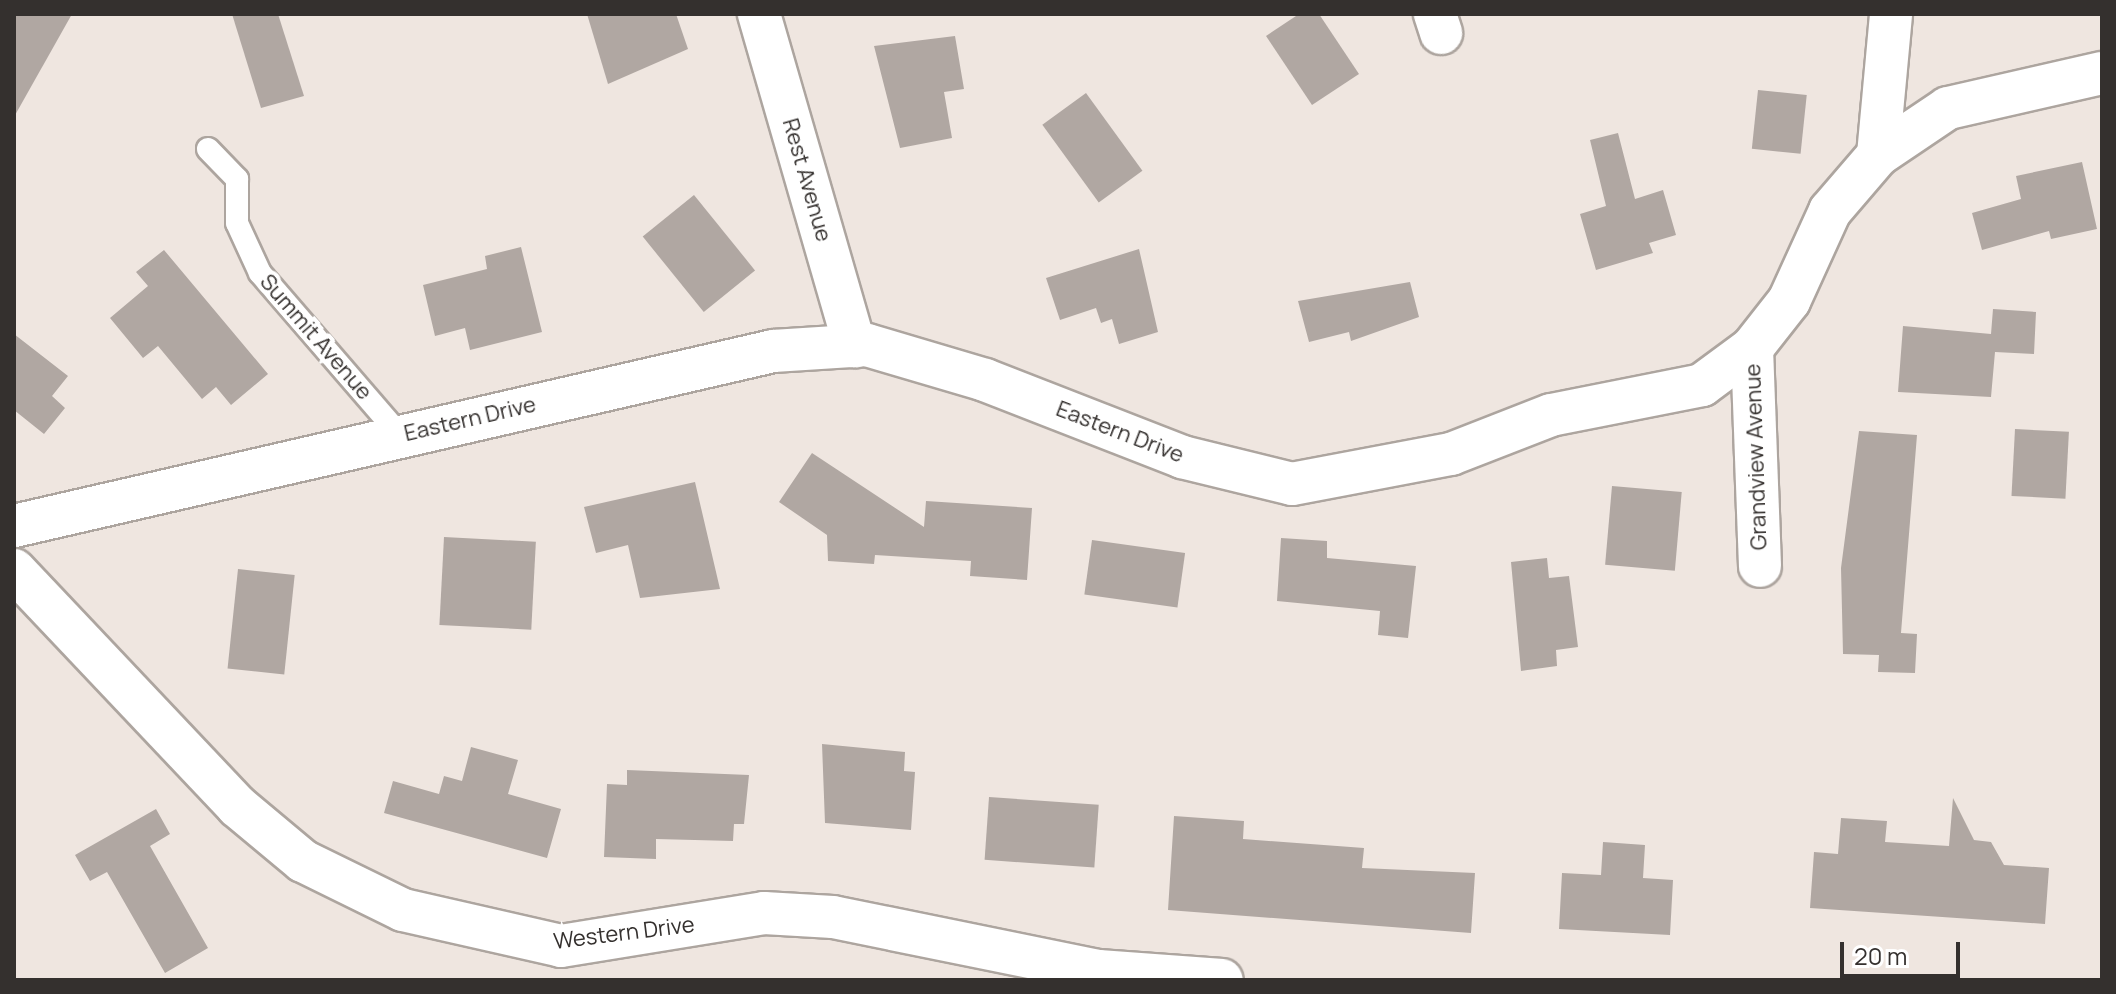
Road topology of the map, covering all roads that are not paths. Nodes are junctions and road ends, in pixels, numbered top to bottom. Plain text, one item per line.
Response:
1 (759, 14) edge
2 (1891, 14) edge
3 (2102, 73) edge
4 (208, 149) dead end
5 (1878, 155) junction
6 (855, 346) junction
7 (1752, 348) junction
8 (400, 435) junction
9 (14, 526) edge
10 (1760, 566) dead end
11 (14, 570) edge
12 (1222, 980) edge

1 - 6 street, Rest Avenue
2 - 5 street
3 - 5 street, Eastern Drive
4 - 8 lane, Summit Avenue
5 - 7 street, Eastern Drive
6 - 7 street, Eastern Drive
6 - 8 street, Eastern Drive
7 - 10 street, Grandview Avenue
8 - 9 street, Eastern Drive
11 - 12 street, Western Drive

